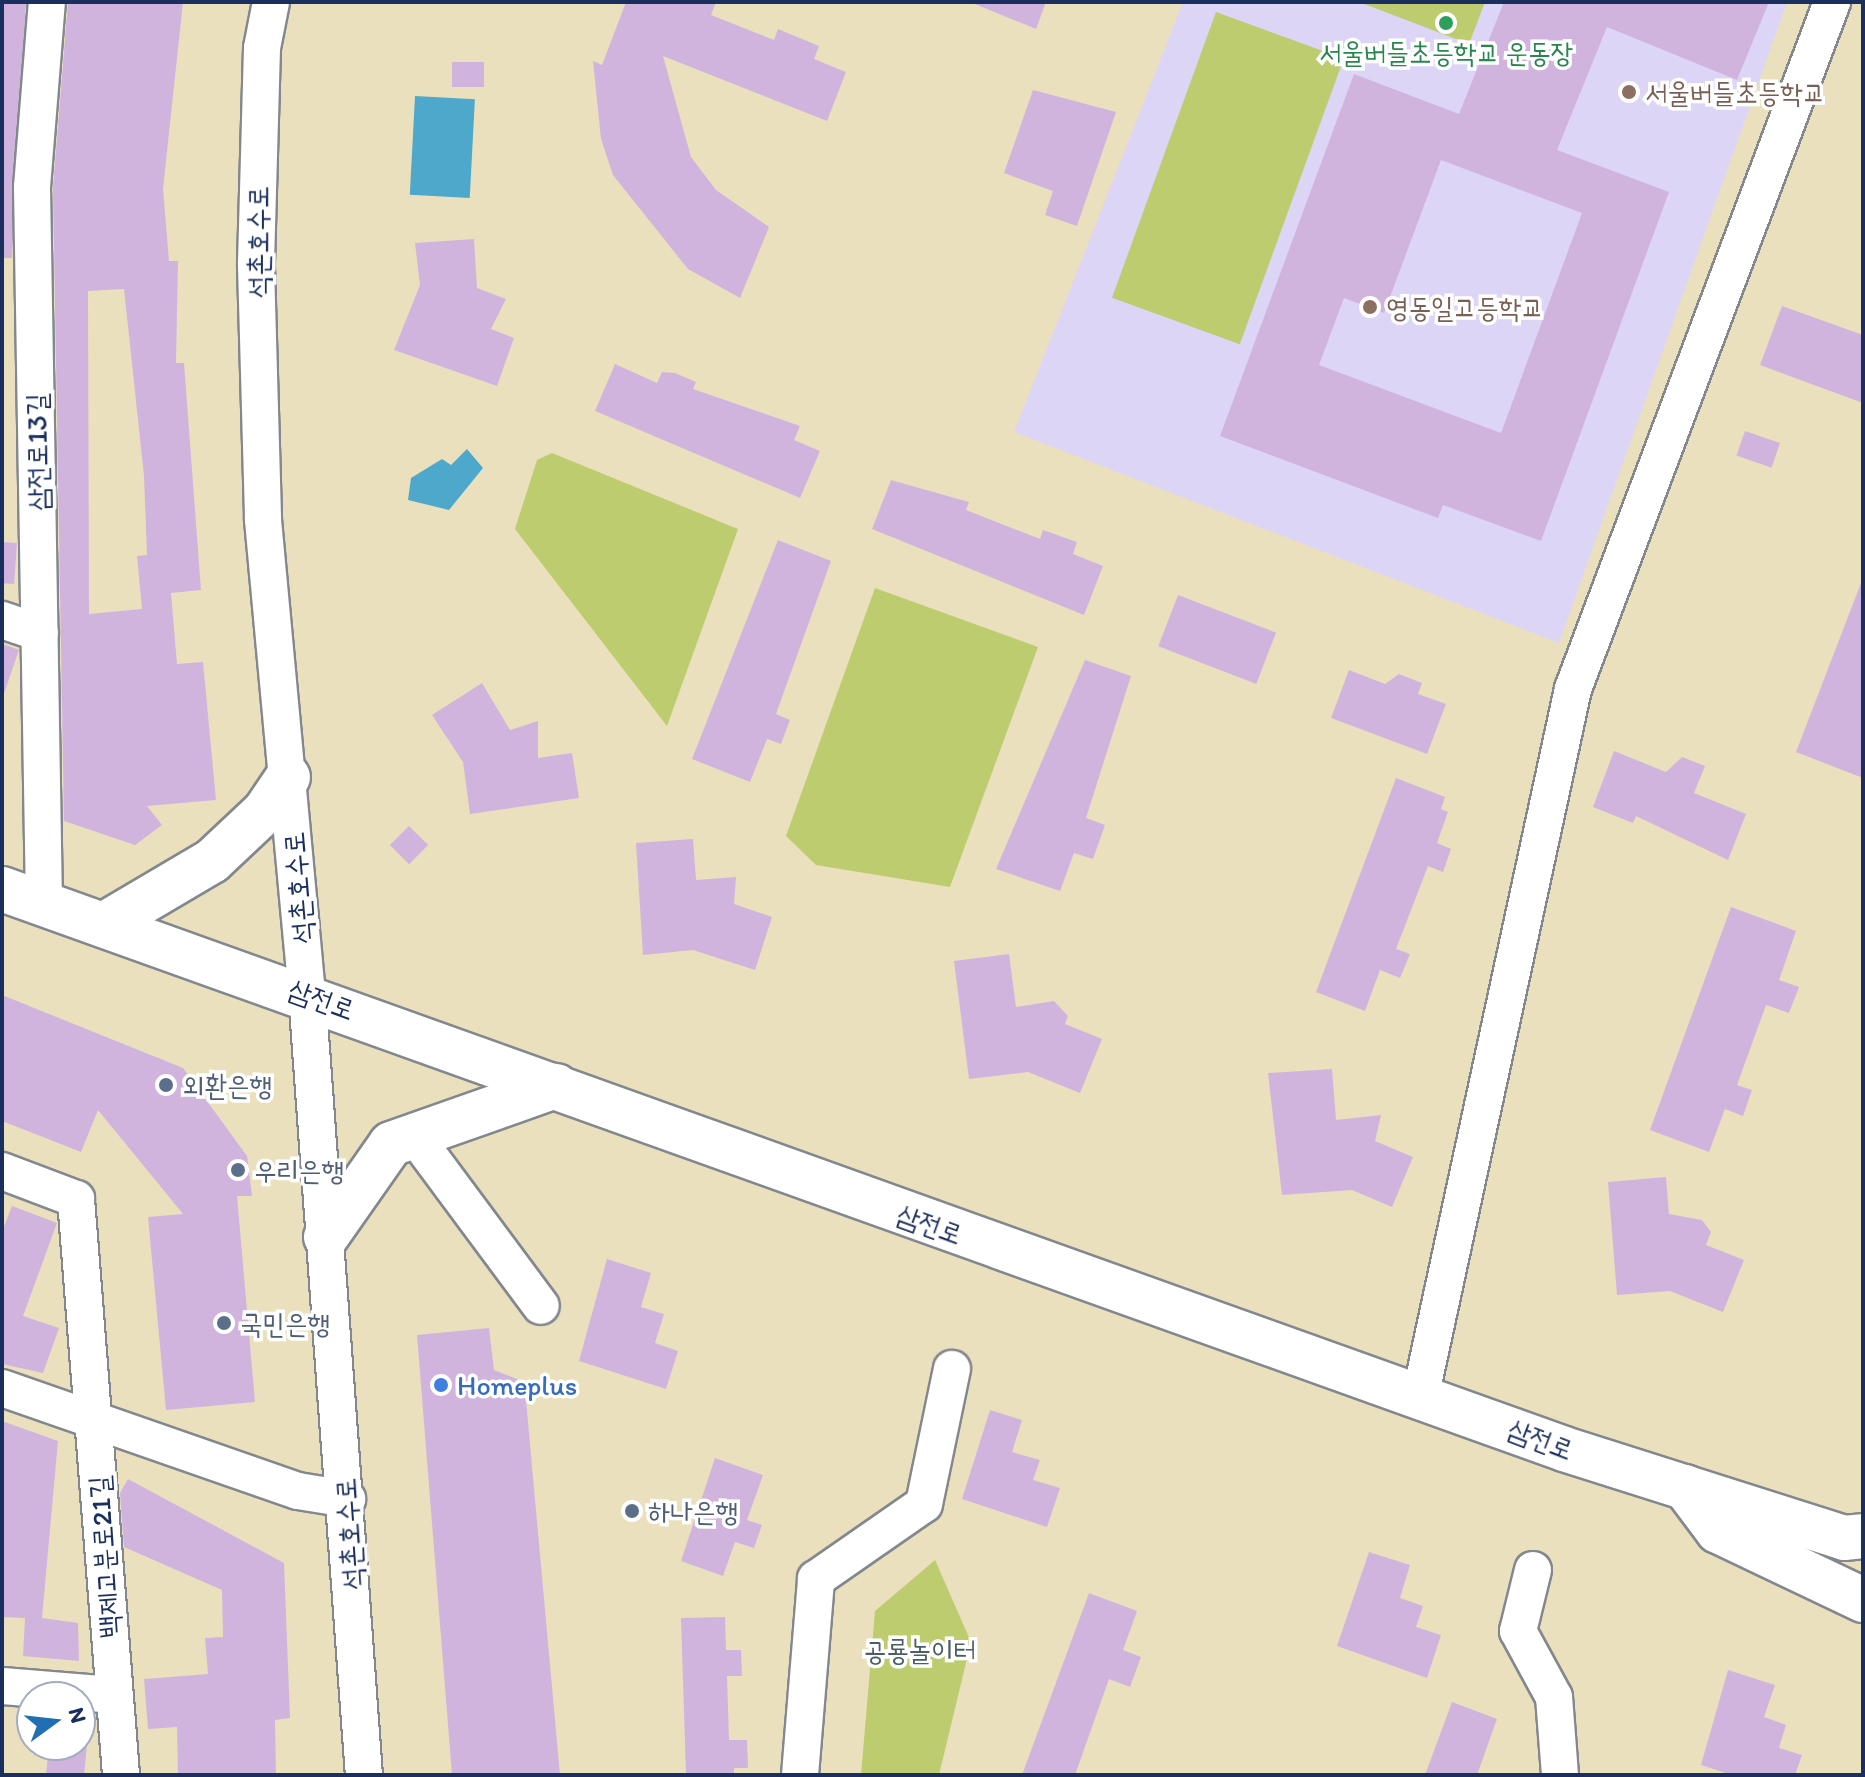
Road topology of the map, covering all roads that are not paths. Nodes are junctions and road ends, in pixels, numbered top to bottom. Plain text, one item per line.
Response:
1 (47, 2) edge
2 (271, 2) edge
3 (1832, 2) edge
4 (2, 620) edge
5 (40, 633) junction
6 (288, 777) junction
7 (2, 889) edge
8 (44, 903) junction
9 (105, 924) junction
10 (307, 994) junction
11 (556, 1086) junction
12 (422, 1146) dead end
13 (2, 1171) edge
14 (326, 1237) junction
15 (541, 1306) dead end
16 (952, 1369) dead end
17 (2, 1388) edge
18 (1421, 1393) junction
19 (95, 1419) junction
20 (1685, 1487) junction
21 (347, 1499) junction
22 (1863, 1536) edge
23 (1533, 1570) dead end
24 (1863, 1600) edge
25 (2, 1686) edge
26 (113, 1695) junction
27 (121, 1775) edge
28 (364, 1775) edge
29 (800, 1775) edge
30 (1560, 1775) edge

1 - 5 street, 삼전로13길
2 - 6 street, 석촌호수로
3 - 18 street
4 - 5 street
5 - 8 street, 삼전로13길
6 - 9 main road
6 - 10 street, 석촌호수로
7 - 8 main road, 삼전로
8 - 9 main road, 삼전로
9 - 10 main road, 삼전로
10 - 11 main road, 삼전로
10 - 14 street, 석촌호수로
11 - 14 main road
11 - 18 main road, 삼전로
12 - 15 street
13 - 19 street, 백제고분로21길
14 - 21 street, 석촌호수로
16 - 29 street
17 - 19 street
18 - 20 main road, 삼전로
19 - 21 street
19 - 26 street, 백제고분로21길
20 - 22 main road, 삼전로
20 - 24 main road
21 - 28 street, 석촌호수로
23 - 30 street
25 - 26 street
26 - 27 street, 백제고분로21길

